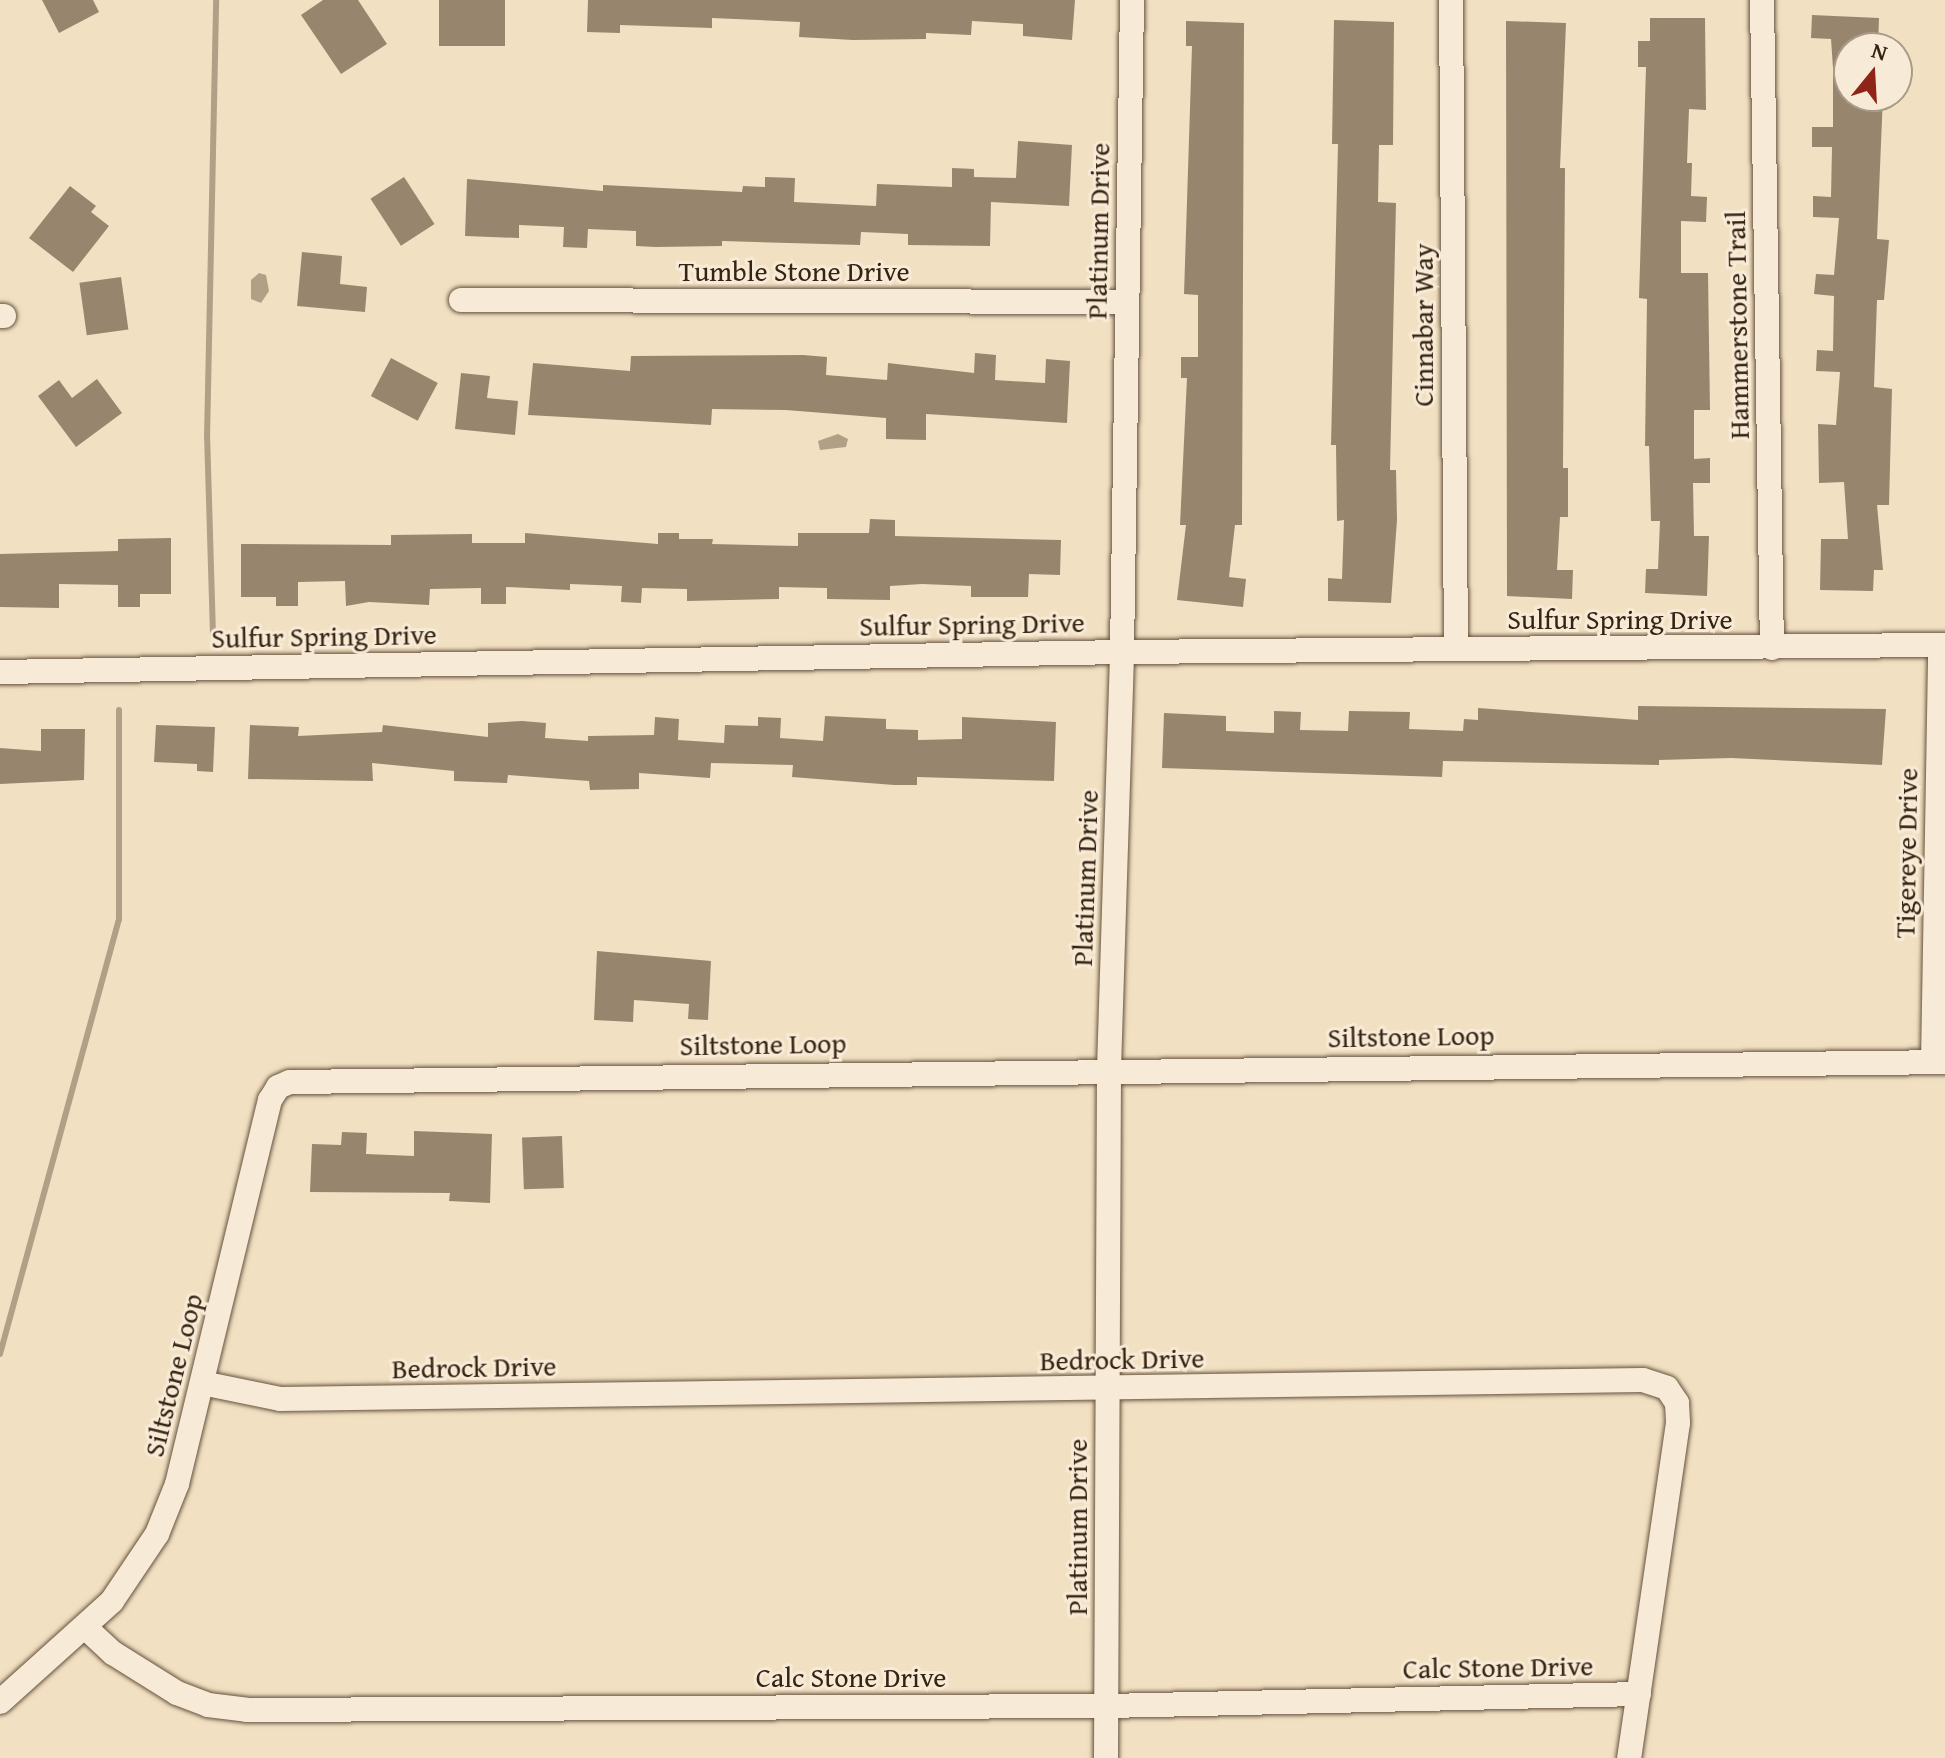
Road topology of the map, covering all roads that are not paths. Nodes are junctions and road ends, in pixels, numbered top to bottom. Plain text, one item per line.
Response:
1 (1132, 0) edge
2 (1451, 0) edge
3 (1762, 0) edge
4 (461, 300) dead end
5 (1126, 302) junction
6 (1942, 645) edge
7 (1772, 648) junction
8 (1456, 649) junction
9 (1122, 652) junction
10 (0, 672) edge
11 (1939, 1062) edge
12 (1109, 1069) junction
13 (202, 1383) junction
14 (1107, 1390) junction
15 (86, 1628) junction
16 (1639, 1694) junction
17 (0, 1702) edge
18 (1107, 1706) junction
19 (1106, 1758) edge
20 (1629, 1758) edge

1 - 5 street, Platinum Drive
2 - 8 street, Cinnabar Way
3 - 7 street, Hammerstone Trail
4 - 5 street, Tumble Stone Drive
5 - 9 street, Platinum Drive
6 - 7 street, Sulfur Spring Drive
6 - 11 street, Tigereye Drive
7 - 8 street, Sulfur Spring Drive
8 - 9 street, Sulfur Spring Drive
9 - 10 street, Sulfur Spring Drive
9 - 12 street, Platinum Drive
11 - 12 street, Siltstone Loop
12 - 13 street, Siltstone Loop
12 - 14 street, Platinum Drive
13 - 14 street, Bedrock Drive
13 - 15 street, Siltstone Loop
14 - 16 street, Bedrock Drive
14 - 18 street, Platinum Drive
15 - 17 street, Siltstone Loop
15 - 18 street, Calc Stone Drive
16 - 18 street, Calc Stone Drive
16 - 20 street, Bedrock Drive
18 - 19 street, Platinum Drive

